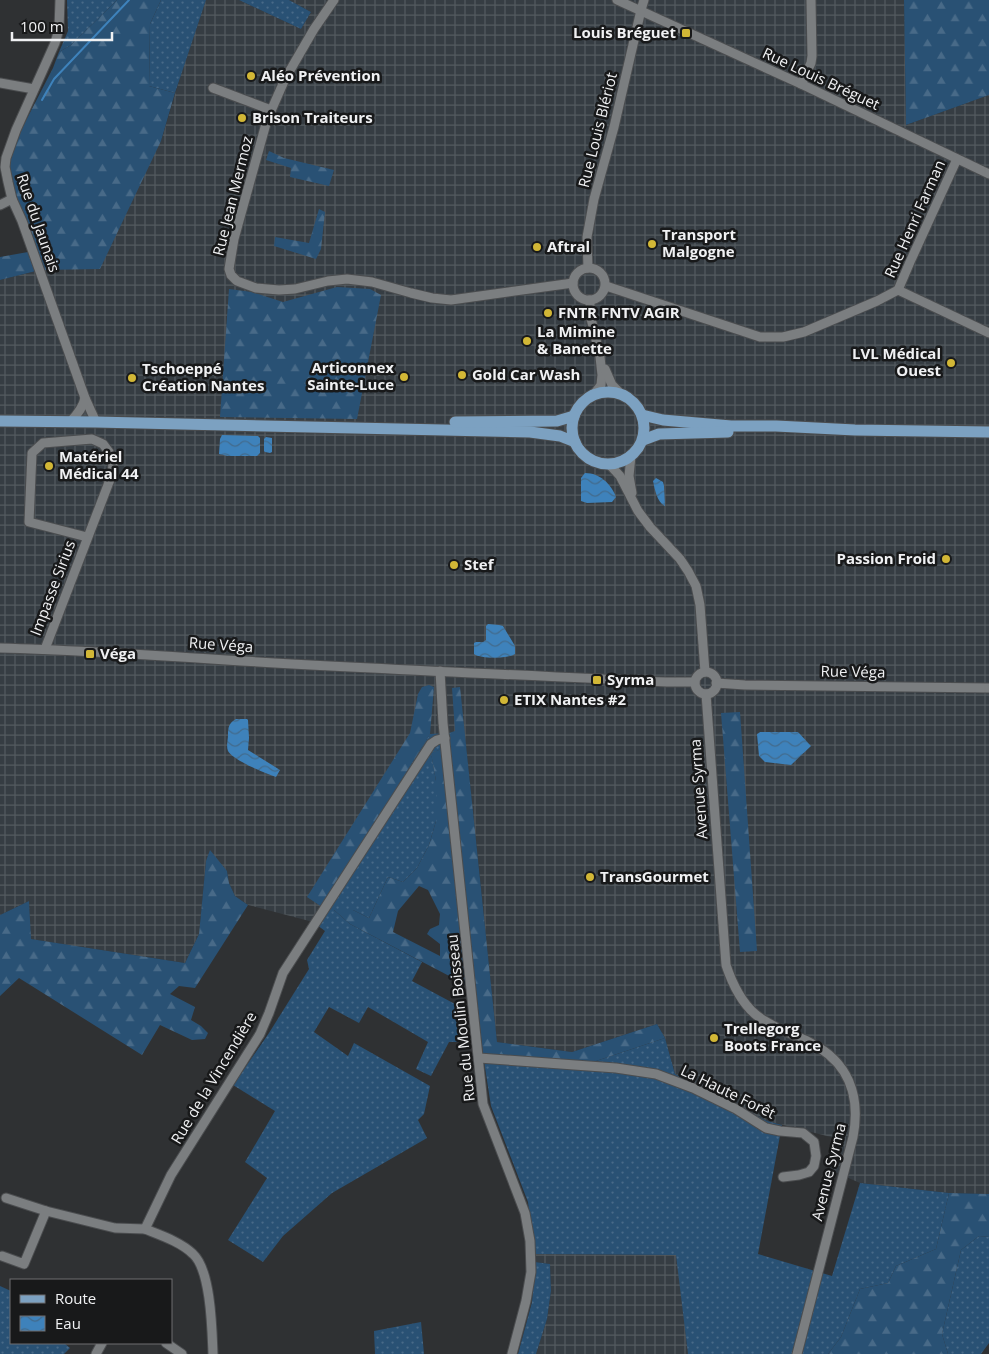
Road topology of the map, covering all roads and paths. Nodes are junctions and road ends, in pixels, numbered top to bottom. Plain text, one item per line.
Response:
1 (53, 0) edge
2 (334, 0) edge
3 (617, 0) edge
4 (644, 0) edge
5 (811, 0) edge
6 (60, 4) edge
7 (640, 10) junction
8 (0, 83) edge
9 (801, 84) junction
10 (212, 88) dead end
11 (34, 89) junction
12 (271, 110) junction
13 (957, 159) junction
14 (989, 174) edge
15 (12, 199) junction
16 (0, 205) edge
17 (588, 268) junction
18 (573, 283) junction
19 (606, 286) junction
20 (898, 290) junction
21 (590, 300) junction
22 (989, 333) edge
23 (600, 357) junction
24 (595, 394) junction
25 (620, 394) junction
26 (85, 398) junction
27 (642, 415) junction
28 (574, 416) junction
29 (0, 421) edge
30 (70, 422) junction
31 (96, 422) junction
32 (315, 426) junction
33 (855, 430) junction
34 (989, 432) edge
35 (643, 440) junction
36 (575, 442) junction
37 (631, 456) junction
38 (609, 464) junction
39 (633, 501) junction
40 (87, 538) junction
41 (0, 648) edge
42 (45, 649) junction
43 (443, 671) junction
44 (705, 672) junction
45 (695, 682) junction
46 (716, 683) junction
47 (989, 688) edge
48 (706, 694) junction
49 (445, 738) junction
50 (479, 1058) junction
51 (783, 1176) dead end
52 (6, 1198) dead end
53 (46, 1211) junction
54 (145, 1229) junction
55 (2, 1256) dead end
56 (167, 1344) edge
57 (182, 1354) edge
58 (213, 1354) edge
59 (512, 1354) edge
60 (797, 1354) edge

1 - 6 street
2 - 12 street, Rue Jean Mermoz
3 - 7 street, Rue Louis Bréguet
4 - 7 street, Rue Louis Blériot
5 - 9 street
6 - 11 street, Rue du Jaunais
7 - 9 street, Rue Louis Bréguet
7 - 17 street, Rue Louis Blériot
8 - 11 street
9 - 13 street, Rue Louis Bréguet
10 - 12 street
11 - 15 street, Rue du Jaunais
12 - 18 street, Rue Jean Mermoz
13 - 14 street, Rue Louis Bréguet
13 - 20 street, Rue Henri Farman
15 - 16 street
15 - 26 street, Rue du Jaunais
17 - 18 street
17 - 19 street
18 - 21 street
19 - 20 street
19 - 21 street
20 - 22 street
21 - 23 street
23 - 24 street
23 - 25 street
24 - 25 main road
24 - 28 main road
25 - 27 main road
26 - 30 street
26 - 31 street, Rue du Jaunais
27 - 33 main road
27 - 35 main road
28 - 32 main road
28 - 36 main road
29 - 30 main road
30 - 31 main road
31 - 32 main road
32 - 36 main road
33 - 34 main road
33 - 35 main road
35 - 37 main road
36 - 38 main road
37 - 38 main road
37 - 39 street
38 - 39 street
39 - 44 street
40 - 40 street, Impasse Sirius
40 - 42 street, Impasse Sirius
41 - 42 street, Rue Véga
42 - 43 street, Rue Véga
43 - 45 street, Rue Véga
43 - 49 street, Rue du Moulin Boisseau
44 - 45 street
44 - 46 street
45 - 48 street
46 - 47 street, Rue Véga
46 - 48 street
48 - 60 street, Avenue Syrma
49 - 50 street, Rue du Moulin Boisseau
49 - 54 street, Rue de la Vincendière
50 - 51 street, La Haute Forêt
50 - 59 street, Rue du Moulin Boisseau
52 - 53 street
53 - 54 street
53 - 55 street
54 - 58 street
56 - 57 street

